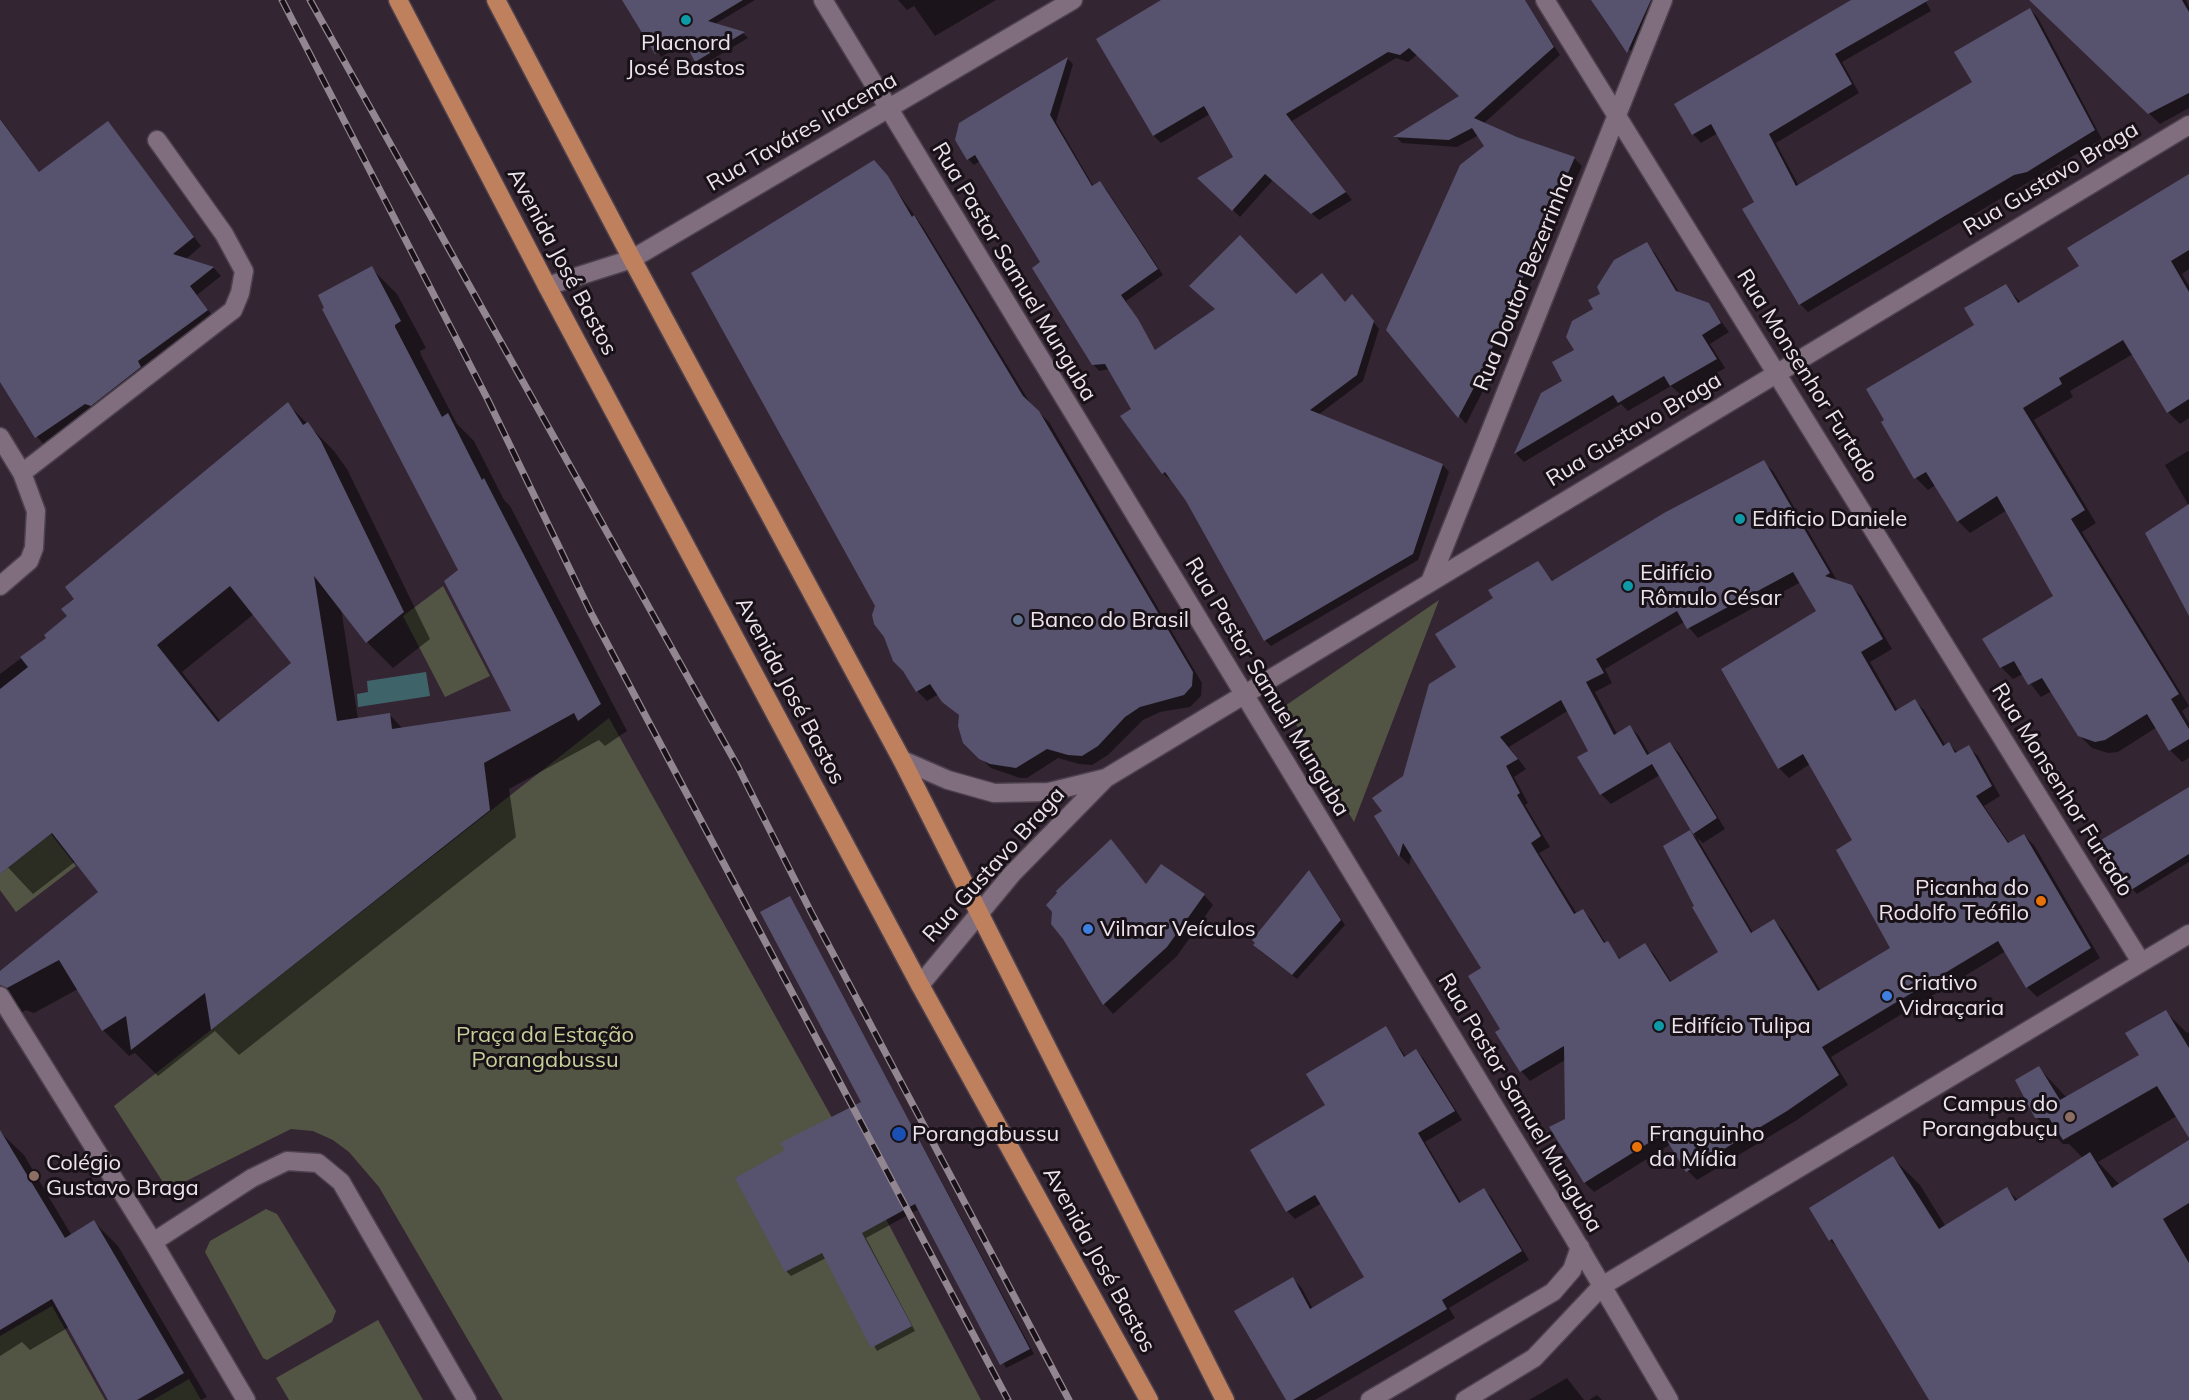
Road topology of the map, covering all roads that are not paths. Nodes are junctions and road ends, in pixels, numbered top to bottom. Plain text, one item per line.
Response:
1 (398, 0) edge
2 (496, 0) edge
3 (823, 0) edge
4 (1073, 0) edge
5 (1545, 0) edge
6 (1664, 0) edge
7 (888, 110) junction
8 (1617, 117) junction
9 (2189, 125) edge
10 (157, 140) dead end
11 (632, 259) junction
12 (547, 286) junction
13 (1776, 372) junction
14 (0, 437) edge
15 (22, 473) junction
16 (1430, 582) junction
17 (0, 586) edge
18 (1243, 693) junction
19 (902, 760) junction
20 (1106, 778) junction
21 (980, 912) junction
22 (2189, 934) edge
23 (2141, 962) junction
24 (920, 986) junction
25 (0, 996) edge
26 (153, 1242) junction
27 (1580, 1247) junction
28 (1602, 1286) junction
29 (1224, 1399) edge
30 (246, 1400) edge
31 (467, 1400) edge
32 (1149, 1400) edge
33 (1370, 1400) edge
34 (1465, 1400) edge
35 (1670, 1400) edge

1 - 12 main road, Avenida José Bastos
2 - 11 main road, Avenida José Bastos
3 - 7 street, Rua Pastor Samuel Munguba
4 - 7 street, Rua Taváres Iracema
5 - 8 street, Rua Monsenhor Furtado
6 - 8 street, Rua Doutor Bezerrinha
7 - 11 street, Rua Taváres Iracema
7 - 18 street, Rua Pastor Samuel Munguba
8 - 13 street, Rua Monsenhor Furtado
8 - 16 street, Rua Doutor Bezerrinha
9 - 13 street, Rua Gustavo Braga
10 - 15 street
11 - 12 street, Rua Taváres Iracema
11 - 19 main road, Avenida José Bastos
12 - 24 main road, Avenida José Bastos
13 - 16 street, Rua Gustavo Braga
13 - 23 street, Rua Monsenhor Furtado
14 - 15 street
15 - 17 street
16 - 18 street, Rua Gustavo Braga
18 - 20 street, Rua Gustavo Braga
18 - 27 street, Rua Pastor Samuel Munguba
19 - 20 street, Rua Gustavo Braga
19 - 21 main road, Avenida José Bastos
20 - 21 street, Rua Gustavo Braga
21 - 24 street, Rua Gustavo Braga
21 - 29 main road, Avenida José Bastos
22 - 23 street
23 - 28 street
24 - 32 main road, Avenida José Bastos
25 - 26 street
26 - 30 street
26 - 31 street
27 - 28 street, Rua Pastor Samuel Munguba
27 - 33 street
28 - 34 street
28 - 35 street, Rua Pastor Samuel Munguba

